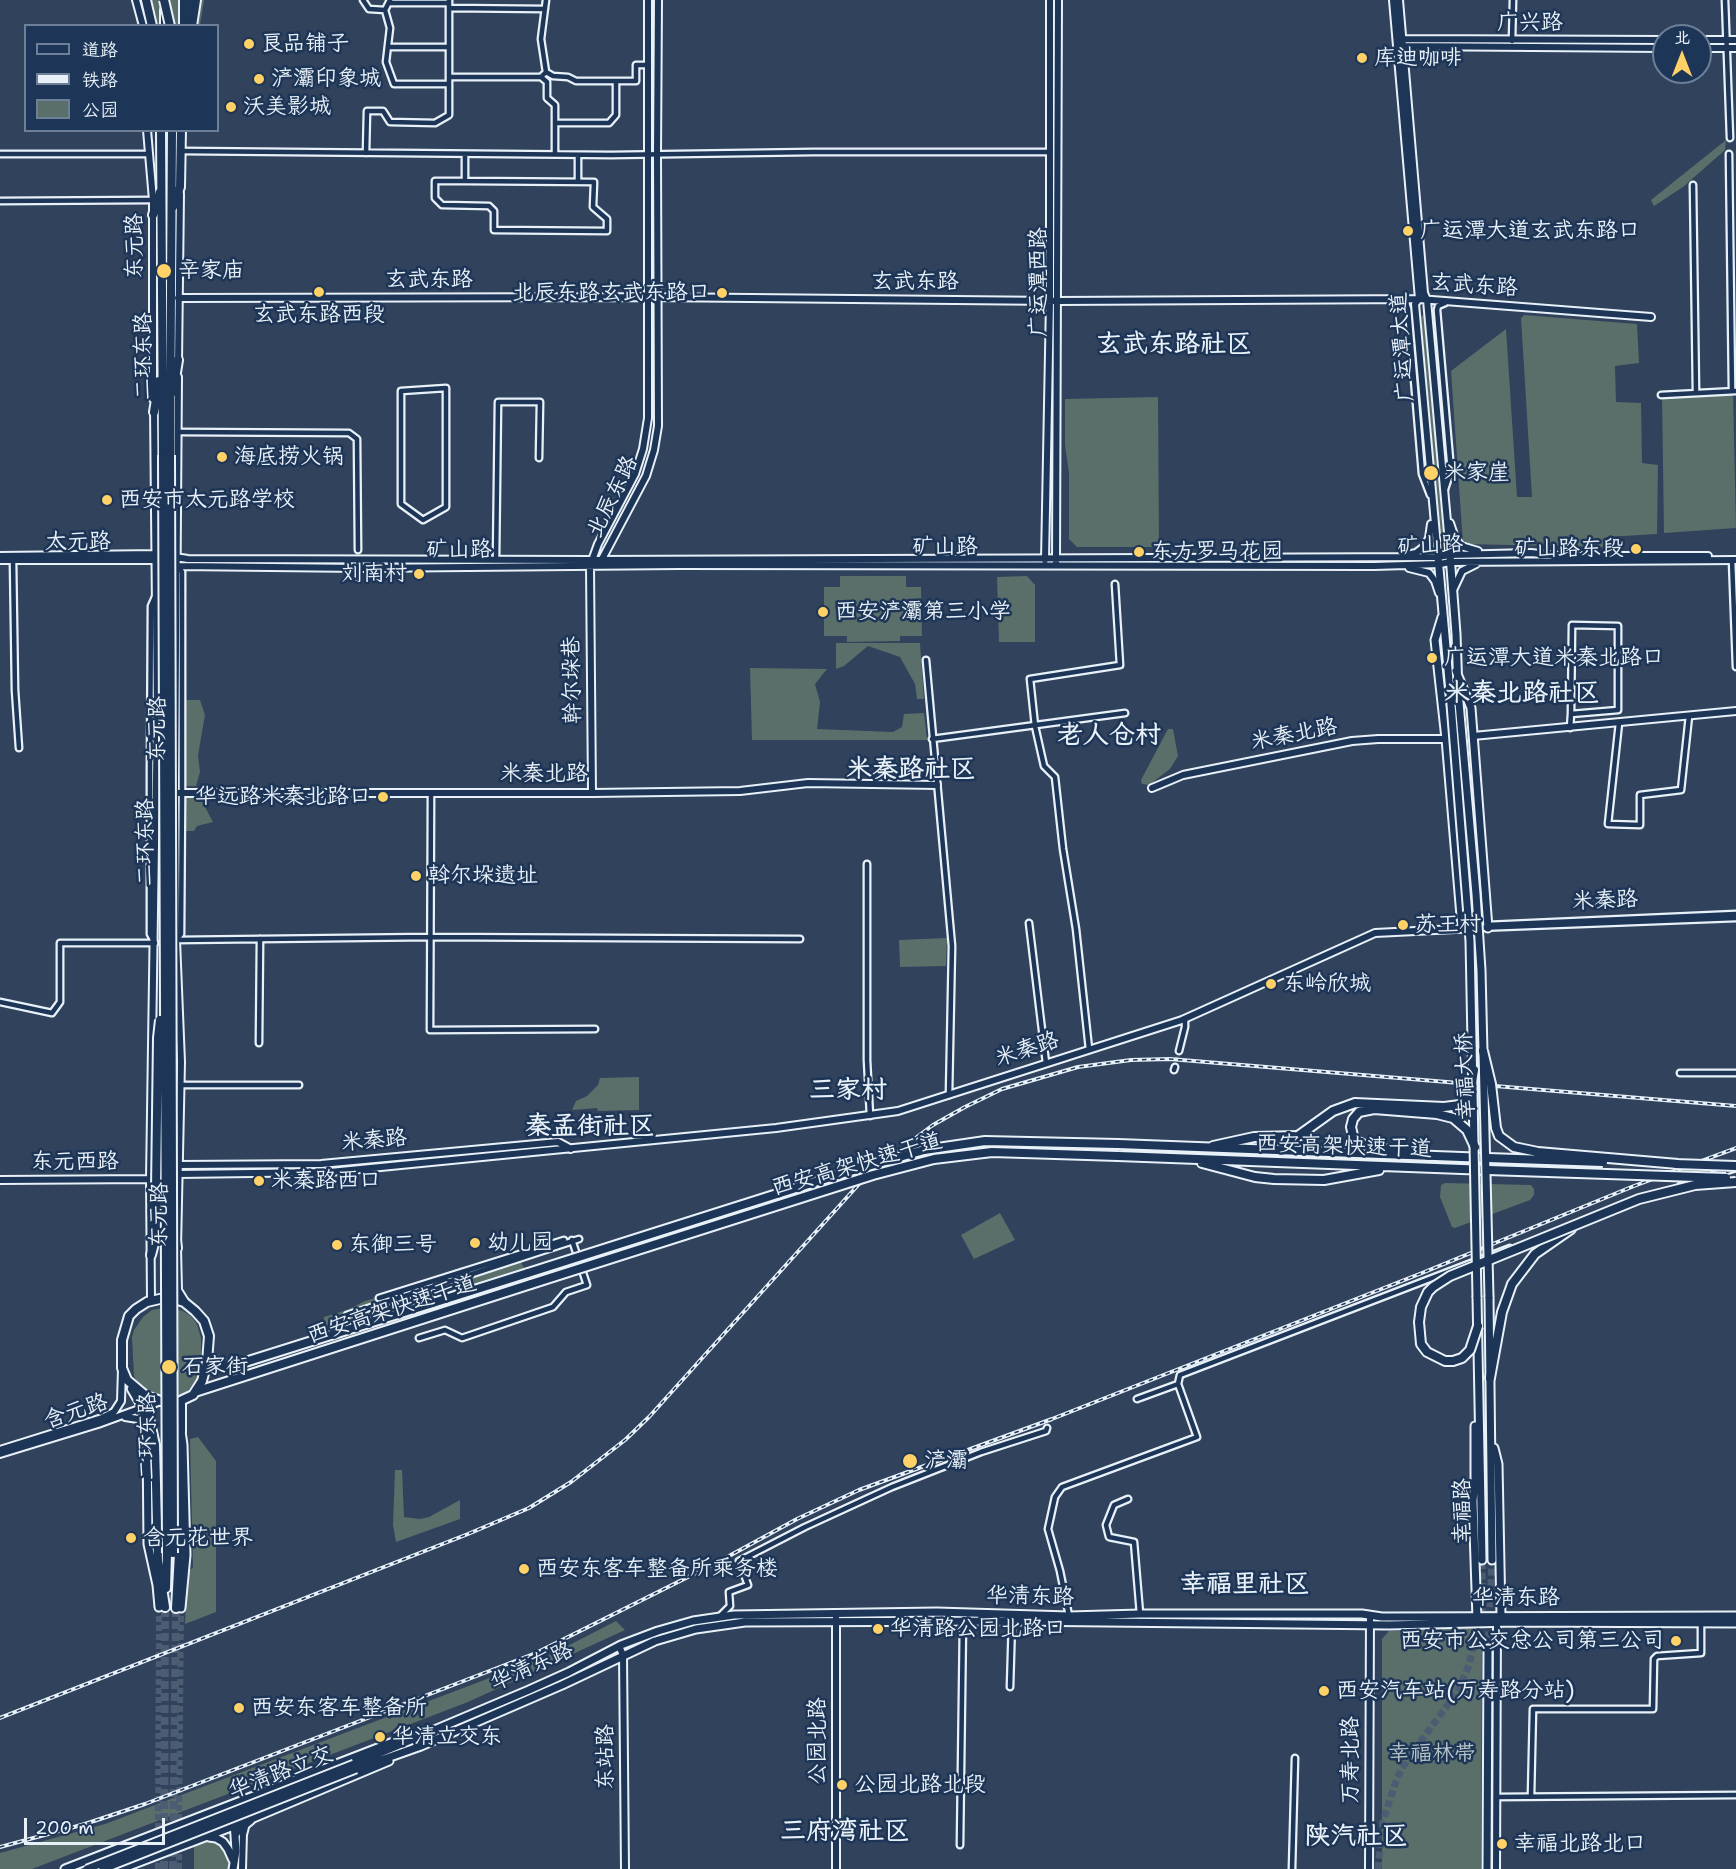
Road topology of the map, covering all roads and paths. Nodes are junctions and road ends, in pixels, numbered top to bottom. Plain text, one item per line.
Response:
1 (136, 0) edge
2 (146, 0) edge
3 (164, 0) edge
4 (184, 0) edge
5 (192, 0) edge
6 (197, 0) edge
7 (363, 0) edge
8 (546, 0) edge
9 (648, 0) edge
10 (658, 0) edge
11 (1050, 0) edge
12 (1058, 0) edge
13 (1393, 0) edge
14 (1399, 0) edge
15 (1513, 0) edge
16 (1725, 0) edge
17 (390, 2) edge
18 (449, 4) edge
19 (545, 9) junction
20 (385, 10) junction
21 (142, 24) edge
22 (152, 24) edge
23 (165, 24) edge
24 (170, 24) edge
25 (185, 24) edge
26 (186, 24) edge
27 (193, 24) edge
28 (1652, 40) edge
29 (1712, 40) edge
30 (1726, 40) junction
31 (1736, 40) edge
32 (1512, 41) junction
33 (1400, 42) junction
34 (388, 46) junction
35 (449, 47) junction
36 (1652, 48) edge
37 (1712, 48) edge
38 (1725, 48) junction
39 (1736, 48) edge
40 (649, 64) junction
41 (546, 72) junction
42 (553, 76) junction
43 (449, 77) junction
44 (541, 77) junction
45 (616, 81) junction
46 (546, 82) junction
47 (449, 84) junction
48 (555, 123) junction
49 (147, 132) edge
50 (161, 132) edge
51 (172, 132) edge
52 (182, 132) edge
53 (1730, 138) dead end
54 (181, 151) junction
55 (1050, 152) junction
56 (366, 153) junction
57 (0, 154) edge
58 (149, 154) junction
59 (465, 154) junction
60 (555, 154) junction
61 (647, 154) junction
62 (657, 154) junction
63 (1729, 154) dead end
64 (578, 155) junction
65 (465, 181) junction
66 (578, 182) junction
67 (162, 185) junction
68 (1693, 185) dead end
69 (180, 187) junction
70 (153, 200) junction
71 (0, 201) edge
72 (153, 215) junction
73 (170, 218) junction
74 (648, 297) junction
75 (658, 297) junction
76 (178, 298) junction
77 (1398, 300) junction
78 (1419, 300) junction
79 (1427, 300) junction
80 (1053, 301) junction
81 (1452, 302) junction
82 (1651, 317) dead end
83 (1441, 358) junction
84 (162, 359) junction
85 (178, 360) junction
86 (1434, 380) junction
87 (1734, 391) edge
88 (401, 392) joint
89 (1696, 393) junction
90 (1661, 395) dead end
91 (154, 412) junction
92 (169, 414) junction
93 (178, 432) junction
94 (166, 455) junction
95 (539, 458) dead end
96 (1445, 489) junction
97 (1431, 497) junction
98 (1447, 511) junction
99 (1433, 514) junction
100 (357, 550) dead end
101 (1493, 553) junction
102 (0, 556) edge
103 (1395, 556) junction
104 (155, 557) junction
105 (1450, 558) junction
106 (1734, 559) edge
107 (0, 560) edge
108 (14, 560) junction
109 (496, 560) junction
110 (603, 560) junction
111 (1438, 561) junction
112 (1486, 561) junction
113 (178, 562) junction
114 (1045, 562) junction
115 (1056, 562) junction
116 (591, 563) junction
117 (1391, 565) junction
118 (1115, 584) dead end
119 (1452, 597) junction
120 (1442, 604) junction
121 (1442, 618) junction
122 (926, 660) dead end
123 (1736, 667) edge
124 (1456, 671) junction
125 (1454, 692) junction
126 (1736, 711) edge
127 (1125, 713) dead end
128 (1571, 714) junction
129 (1689, 716) junction
130 (1619, 723) junction
131 (1035, 726) junction
132 (1570, 728) junction
133 (1473, 736) junction
134 (932, 739) junction
135 (1446, 739) junction
136 (19, 748) dead end
137 (937, 785) junction
138 (1152, 788) dead end
139 (430, 792) junction
140 (592, 792) junction
141 (154, 793) junction
142 (178, 793) junction
143 (867, 864) dead end
144 (1736, 914) edge
145 (1736, 918) edge
146 (1029, 923) dead end
147 (1488, 926) junction
148 (1462, 928) junction
149 (1476, 928) joint
150 (430, 937) junction
151 (260, 939) junction
152 (800, 939) dead end
153 (176, 940) junction
154 (155, 943) junction
155 (168, 990) junction
156 (0, 1002) edge
157 (1185, 1018) junction
158 (595, 1029) dead end
159 (259, 1043) dead end
160 (1089, 1049) junction
161 (1179, 1051) tunnel mouth
162 (1483, 1051) junction
163 (1046, 1063) junction
164 (1474, 1070) junction
165 (1680, 1073) dead end
166 (1736, 1073) edge
167 (180, 1085) junction
168 (299, 1085) dead end
169 (949, 1095) junction
170 (870, 1116) junction
171 (521, 1145) junction
172 (1475, 1147) junction
173 (1204, 1148) junction
174 (571, 1149) junction
175 (522, 1154) junction
176 (1455, 1157) junction
177 (1183, 1159) junction
178 (1678, 1164) junction
179 (178, 1165) junction
180 (1390, 1167) junction
181 (1736, 1167) edge
182 (178, 1174) junction
183 (150, 1179) junction
184 (0, 1180) edge
185 (1736, 1180) edge
186 (1681, 1185) dead end
187 (1581, 1223) junction
188 (579, 1237) dead end
189 (571, 1240) junction
190 (1526, 1242) dead end
191 (177, 1248) junction
192 (151, 1255) junction
193 (379, 1298) dead end
194 (152, 1300) junction
195 (188, 1304) junction
196 (347, 1315) dead end
197 (1478, 1326) junction
198 (419, 1338) dead end
199 (208, 1356) junction
200 (122, 1368) junction
201 (1490, 1378) junction
202 (127, 1380) junction
203 (1178, 1383) junction
204 (1479, 1386) junction
205 (195, 1392) junction
206 (1137, 1399) dead end
207 (161, 1401) junction
208 (181, 1401) junction
209 (143, 1407) junction
210 (115, 1418) junction
211 (145, 1425) junction
212 (1047, 1428) dead end
213 (181, 1431) junction
214 (155, 1445) junction
215 (0, 1449) edge
216 (0, 1454) edge
217 (1481, 1462) joint
218 (1494, 1463) junction
219 (1128, 1500) dead end
220 (170, 1553) junction
221 (1482, 1560) tunnel mouth
222 (1492, 1560) tunnel mouth
223 (176, 1593) junction
224 (162, 1607) junction
225 (178, 1608) joint
226 (1140, 1614) junction
227 (1370, 1615) junction
228 (1069, 1616) junction
229 (1501, 1616) junction
230 (1736, 1616) edge
231 (719, 1617) junction
232 (836, 1617) junction
233 (1477, 1620) junction
234 (963, 1621) junction
235 (1012, 1621) junction
236 (1701, 1623) junction
237 (1736, 1623) edge
238 (1370, 1624) junction
239 (1497, 1624) junction
240 (619, 1646) junction
241 (1488, 1649) tunnel mouth
242 (623, 1654) junction
243 (1010, 1687) dead end
244 (433, 1729) junction
245 (421, 1746) junction
246 (1295, 1758) dead end
247 (355, 1767) junction
248 (1736, 1795) edge
249 (1532, 1796) junction
250 (1496, 1797) junction
251 (237, 1801) junction
252 (229, 1804) junction
253 (182, 1823) junction
254 (236, 1825) junction
255 (242, 1829) junction
256 (146, 1837) junction
257 (196, 1840) junction
258 (188, 1843) junction
259 (960, 1845) dead end
260 (152, 1857) junction
261 (88, 1860) junction
262 (233, 1866) edge
263 (65, 1869) edge
264 (89, 1869) edge
265 (103, 1869) edge
266 (121, 1869) edge
267 (242, 1869) edge
268 (625, 1869) edge
269 (836, 1869) edge
270 (1292, 1869) edge
271 (1369, 1869) edge
272 (1487, 1869) edge
273 (1496, 1869) edge

1 - 21 street
2 - 22 highway
3 - 23 highway
3 - 24 highway, bridge
4 - 25 highway
5 - 26 highway
6 - 27 street
7 - 20 street
8 - 19 street
9 - 40 street, 北辰东路
10 - 62 street, 北辰东路
11 - 55 street, 广运潭西路
12 - 80 street, 广运潭西路
13 - 33 street, 广运潭大道
14 - 33 street, 广运潭大道
15 - 32 street
16 - 30 street
17 - 18 street
17 - 20 street
18 - 19 street
18 - 35 street
19 - 41 street
20 - 34 street
28 - 32 street, 广兴路
29 - 30 street
30 - 31 street
30 - 38 street
32 - 33 street, 广兴路
33 - 36 street, 广兴路
33 - 78 street, 广运潭大道
33 - 79 street, 广运潭大道
34 - 35 street
34 - 47 street
35 - 43 street
37 - 38 street
38 - 39 street
38 - 53 street
40 - 45 street
40 - 61 street, 北辰东路
41 - 42 street
41 - 44 street
42 - 45 street
42 - 46 street
43 - 44 street
43 - 47 street
44 - 46 street
45 - 48 street
46 - 48 street
47 - 56 street
48 - 60 street
49 - 58 street, 东元路
50 - 67 highway, 二环东路
51 - 73 highway
52 - 54 highway
54 - 56 street
54 - 69 highway
55 - 62 street
55 - 80 street, 广运潭西路
56 - 59 street
57 - 58 street
58 - 70 street, 东元路
59 - 60 street
59 - 65 street
60 - 64 street
61 - 62 street
61 - 64 street
61 - 74 street, 北辰东路
62 - 75 street, 北辰东路
63 - 87 street
64 - 66 street
65 - 66 street
65 - 66 street
67 - 72 highway
67 - 84 highway, 二环东路
68 - 89 street
69 - 73 highway
69 - 76 street, 东元路
70 - 71 street
70 - 72 street, 东元路
72 - 91 street, 东元路
73 - 92 highway
74 - 75 street, 玄武东路
74 - 76 street, 玄武东路
74 - 116 street, 北辰东路
75 - 80 street, 玄武东路
75 - 110 street, 北辰东路
76 - 85 street, 东元路
77 - 78 street, 玄武东路
77 - 80 street, 玄武东路
77 - 97 street
78 - 79 street, 玄武东路
78 - 97 street, 广运潭大道
79 - 81 street, 玄武东路
79 - 86 street, 广运潭大道
80 - 114 street, 广运潭西路
80 - 115 street, 广运潭西路
81 - 82 street, 玄武东路
81 - 83 street
83 - 86 street
83 - 96 street
84 - 91 highway
84 - 94 highway, 二环东路
85 - 92 highway
85 - 93 street, 东元路
86 - 96 street, 广运潭大道
87 - 89 street
88 - 88 street
89 - 90 street
91 - 104 street, 东元路
92 - 94 highway
93 - 100 street
93 - 113 street, 东元路
94 - 155 highway, 二环东路, bridge
95 - 109 street
96 - 98 street, 广运潭大道
97 - 99 street, 广运潭大道
98 - 101 street
98 - 105 street, 广运潭大道
99 - 103 street
99 - 111 street, 广运潭大道
101 - 105 street, 矿山路
101 - 106 street, 矿山路
102 - 104 street, 太元路
103 - 111 street, 矿山路
103 - 115 street, 矿山路
104 - 108 street, 太元路
104 - 113 street, 矿山路
104 - 141 street, 东元路
105 - 111 street, 矿山路
105 - 112 street, 矿山路
105 - 119 main road, 广运潭大道
106 - 112 street, 矿山路
106 - 123 street
107 - 108 street, 太元路
108 - 136 street
109 - 113 street, 矿山路
109 - 116 street, 矿山路
110 - 114 street, 矿山路
110 - 116 street, 北辰东路
111 - 117 street, 矿山路
111 - 120 main road, 广运潭大道
112 - 119 street
113 - 116 street, 矿山路
113 - 142 street, 东元路
114 - 115 street, 矿山路
114 - 116 street, 矿山路
115 - 117 street, 矿山路
116 - 140 street, 幹尔垛巷
117 - 120 street
118 - 131 street
119 - 124 main road, 广运潭大道
120 - 121 main road, 广运潭大道
121 - 125 main road, 广运潭大道
121 - 135 main road
122 - 134 street
124 - 125 main road, 广运潭大道
124 - 133 main road
125 - 162 main road, 幸福大桥, bridge
125 - 164 main road, 幸福大桥, bridge
126 - 129 street
127 - 131 street
128 - 128 street
128 - 132 street
129 - 130 street
129 - 130 street
130 - 132 street
131 - 134 street
131 - 160 street
132 - 133 street
133 - 147 main road
134 - 137 street
135 - 138 street, 米秦北路
135 - 148 main road
137 - 140 street, 米秦北路
137 - 169 street
139 - 140 street, 米秦北路
139 - 142 street, 米秦北路
139 - 150 street
141 - 142 street, 米秦北路
141 - 154 street, 东元路
142 - 153 street, 东元路
143 - 170 street
144 - 147 street, 米秦路
145 - 147 street, 米秦路
146 - 163 street
147 - 149 street, 米秦路
148 - 149 street, 米秦路
148 - 157 street, 米秦路
150 - 151 street
150 - 152 street
150 - 158 street
151 - 153 street
151 - 159 street
153 - 167 street, 东元路
154 - 156 street
154 - 183 street, 东元路
155 - 191 highway, bridge
155 - 192 highway, bridge
155 - 220 highway, 二环东路, bridge
157 - 160 street, 米秦路
157 - 161 street
160 - 163 street, 米秦路
162 - 178 highway, bridge
162 - 201 main road, 幸福大桥, bridge
163 - 169 street, 米秦路
164 - 172 main road, 幸福大桥, bridge
164 - 173 highway, bridge
165 - 166 street
167 - 168 street
167 - 179 street, 东元路
169 - 170 street, 米秦路
170 - 174 street, 米秦路
171 - 174 street, 米秦路
171 - 175 street
171 - 179 street, 米秦路
172 - 176 highway, bridge
172 - 197 main road, 幸福大桥, bridge
173 - 176 highway, 西安高架快速干道
173 - 199 highway, 西安高架快速干道, bridge
174 - 175 street, 米秦路
175 - 182 street, 米秦路
176 - 178 highway, 西安高架快速干道, bridge
177 - 180 highway, 西安高架快速干道
177 - 180 highway
177 - 205 highway, 西安高架快速干道, bridge
178 - 181 highway, 西安高架快速干道, bridge
179 - 182 street, 东元路
180 - 185 highway, 西安高架快速干道, bridge
181 - 186 street
182 - 191 street, 东元路
183 - 184 street, 东元西路
183 - 192 street, 东元路
185 - 187 highway, bridge
187 - 197 highway, bridge
187 - 201 highway, bridge
188 - 189 street
189 - 193 street
189 - 196 street
189 - 198 street
190 - 203 street
191 - 195 street, 东元路
192 - 194 street, 东元路
194 - 195 highway
194 - 200 highway
195 - 199 highway
197 - 204 main road, 幸福大桥
199 - 205 highway
200 - 202 highway
200 - 215 street, 含元路
201 - 218 main road, 幸福大桥
202 - 207 highway
202 - 209 highway
203 - 206 street
203 - 228 street
204 - 217 main road, 幸福大桥
204 - 233 main road
205 - 208 highway
207 - 208 highway
207 - 209 street, 含元路
208 - 213 highway
209 - 210 street, 含元路
209 - 211 main road
209 - 214 highway
210 - 211 street
210 - 216 street, 含元路
211 - 214 street
211 - 224 main road
212 - 231 street
213 - 223 highway
213 - 225 main road
214 - 224 highway
217 - 221 main road, 幸福路
218 - 222 main road, 幸福路
218 - 229 main road
219 - 226 street
220 - 223 highway
220 - 224 highway
223 - 225 highway
226 - 227 main road, 华清东路
226 - 228 main road, 华清东路
227 - 233 main road, 华清东路
227 - 238 street, 万寿北路
228 - 232 main road, 华清东路
229 - 230 main road, 华清东路
229 - 233 main road, 华清东路
229 - 239 street
231 - 232 main road, 华清东路
231 - 240 main road, 华清东路
232 - 234 main road, 华清东路
232 - 242 main road, 华清东路
232 - 269 street, 公园北路
233 - 238 main road, 华清东路
233 - 239 main road, 华清东路
234 - 235 main road, 华清东路
234 - 259 street
235 - 238 main road, 华清东路
235 - 243 street
236 - 237 main road, 华清东路
236 - 239 main road, 华清东路
236 - 249 street
238 - 271 street, 万寿北路
239 - 250 street
240 - 242 street, 东站路
240 - 244 main road, 华清东路
241 - 272 main road
242 - 245 main road, 华清东路
242 - 268 street, 东站路
244 - 247 main road, 华清东路
244 - 251 main road
245 - 247 main road, 华清东路
245 - 255 main road
246 - 270 street
247 - 264 main road, 华清路立交, bridge
247 - 265 main road, 华清路立交, bridge
248 - 249 street
249 - 250 street
250 - 273 street
251 - 252 main road
251 - 255 main road
252 - 253 main road
252 - 254 main road
253 - 256 main road
253 - 258 main road
254 - 255 main road
254 - 257 main road
255 - 262 main road
255 - 267 street
256 - 260 main road
256 - 261 main road
257 - 258 main road
257 - 262 main road
258 - 260 main road
260 - 266 main road
261 - 263 main road
261 - 264 main road

